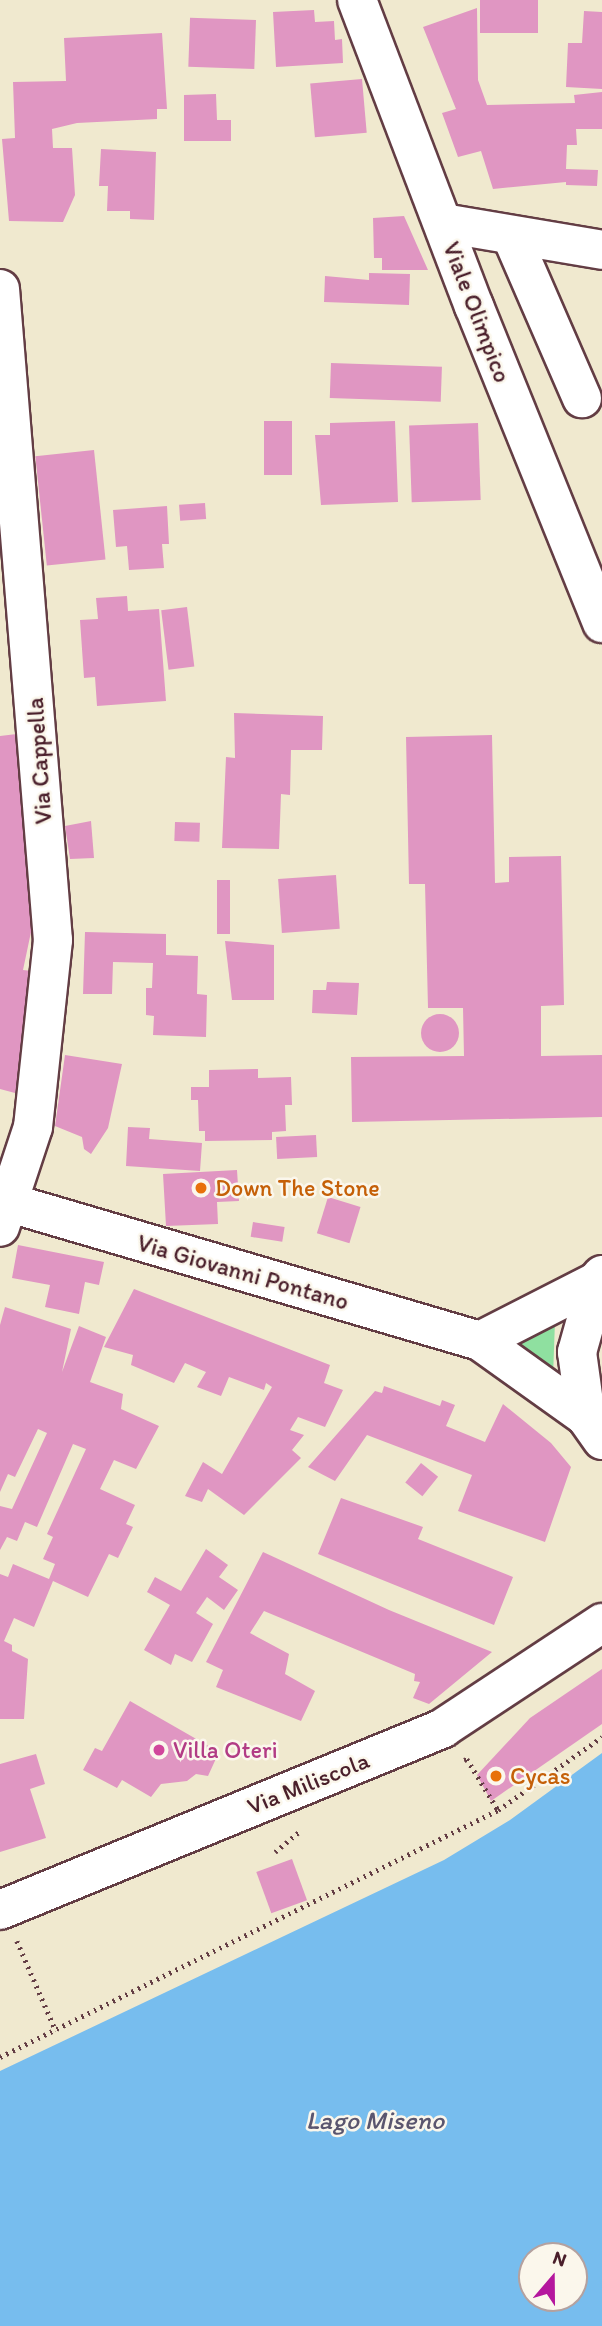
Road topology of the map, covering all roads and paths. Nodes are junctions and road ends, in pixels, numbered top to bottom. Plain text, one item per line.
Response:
1 (357, 0) edge
2 (443, 223) junction
3 (511, 234) junction
4 (602, 250) edge
5 (0, 289) edge
6 (582, 398) dead end
7 (602, 623) edge
8 (2, 1210) edge
9 (600, 1278) edge
10 (480, 1341) junction
11 (594, 1428) edge
12 (601, 1620) edge
13 (602, 1737) edge
14 (454, 1764) dead end
15 (498, 1810) junction
16 (312, 1826) dead end
17 (275, 1853) dead end
18 (0, 1910) edge
19 (20, 1949) dead end
20 (56, 2031) junction
21 (0, 2057) edge

1 - 2 street, Viale Olimpico
2 - 3 street
2 - 7 street, Viale Olimpico
3 - 4 street
3 - 6 street
5 - 8 street, Via Cappella
8 - 10 street, Via Giovanni Pontano
9 - 10 street
9 - 11 street
10 - 11 street, Via Giovanni Pontano
12 - 18 street, Via Miliscola
13 - 15 path
14 - 15 path
15 - 20 path
16 - 17 path
19 - 20 path
20 - 21 path

